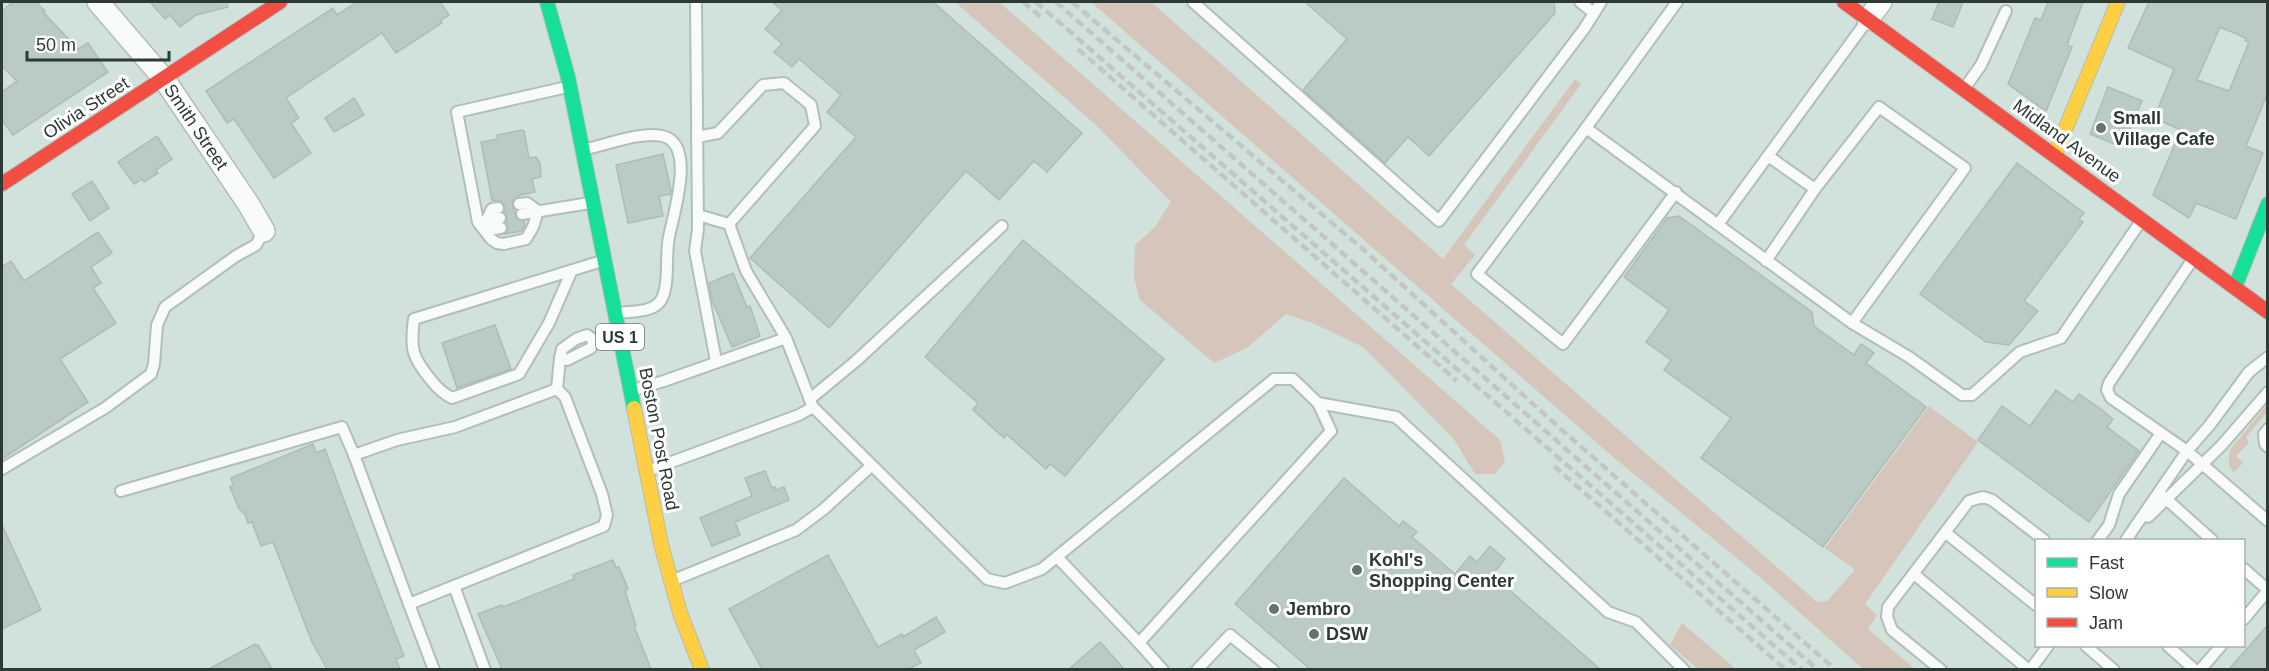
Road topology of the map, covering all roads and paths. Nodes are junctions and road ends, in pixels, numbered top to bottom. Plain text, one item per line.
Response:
1 (98, 2) edge
2 (280, 2) edge
3 (547, 2) edge
4 (696, 2) edge
5 (1194, 2) edge
6 (1580, 2) edge
7 (1601, 2) edge
8 (1677, 2) edge
9 (1844, 2) edge
10 (1881, 2) edge
11 (2118, 2) edge
12 (2006, 11) dead end
13 (1594, 13) junction
14 (1868, 19) junction
15 (164, 79) junction
16 (570, 86) junction
17 (1964, 89) junction
18 (1586, 128) junction
19 (697, 137) junction
20 (583, 150) junction
21 (2055, 154) junction
22 (1768, 156) junction
23 (2, 184) edge
24 (1815, 189) junction
25 (1676, 192) junction
26 (593, 202) junction
27 (2268, 204) edge
28 (538, 211) junction
29 (522, 214) dead end
30 (698, 215) junction
31 (2143, 219) junction
32 (482, 221) junction
33 (729, 224) junction
34 (1719, 224) junction
35 (1002, 226) dead end
36 (264, 231) joint
37 (2194, 256) junction
38 (605, 260) junction
39 (1766, 261) junction
40 (572, 270) junction
41 (2235, 287) junction
42 (2268, 312) edge
43 (616, 314) junction
44 (1852, 323) junction
45 (619, 332) junction
46 (786, 338) junction
47 (2268, 357) edge
48 (716, 362) junction
49 (557, 389) junction
50 (631, 391) junction
51 (2268, 392) edge
52 (811, 403) junction
53 (1318, 403) junction
54 (2268, 429) edge
55 (2161, 433) junction
56 (2268, 447) edge
57 (2187, 451) junction
58 (354, 455) junction
59 (2203, 464) junction
60 (871, 466) junction
61 (2, 469) edge
62 (647, 472) junction
63 (121, 491) dead end
64 (2163, 496) junction
65 (2268, 521) edge
66 (1946, 532) junction
67 (2043, 539) edge
68 (2099, 539) edge
69 (2127, 539) edge
70 (2211, 539) edge
71 (1057, 557) junction
72 (2245, 569) edge
73 (1914, 574) junction
74 (670, 581) junction
75 (454, 586) junction
76 (2035, 603) edge
77 (409, 604) junction
78 (2245, 618) edge
79 (1139, 644) junction
80 (2046, 647) edge
81 (2088, 647) edge
82 (2170, 647) edge
83 (2219, 647) edge
84 (434, 669) edge
85 (485, 669) edge
86 (702, 669) edge
87 (1163, 669) edge
88 (1197, 669) edge
89 (1273, 669) edge
90 (1684, 669) edge
91 (1941, 669) edge
92 (2030, 669) edge
93 (2114, 669) edge
94 (2195, 669) edge
95 (2200, 669) edge

1 - 15 street, Smith Street
2 - 15 street, Olivia Street
3 - 16 street, Boston Post Road / US 1
4 - 19 lane
5 - 13 lane
6 - 13 lane
7 - 13 lane
8 - 18 lane
9 - 14 street, Midland Avenue
10 - 14 street
11 - 21 street
12 - 17 lane
14 - 17 street, Midland Avenue
14 - 22 lane
15 - 23 street, Olivia Street
15 - 36 street, Smith Street
16 - 20 street, Boston Post Road / US 1
16 - 32 lane
17 - 21 street, Midland Avenue
18 - 25 lane
18 - 25 lane
19 - 30 lane
19 - 33 lane
20 - 26 street, Boston Post Road / US 1
20 - 43 lane
21 - 31 street, Midland Avenue
22 - 24 lane
22 - 34 lane
24 - 39 lane
24 - 44 lane
25 - 34 lane
26 - 28 lane
26 - 38 street, Boston Post Road / US 1
27 - 41 street
28 - 29 lane
28 - 32 lane
30 - 33 lane
30 - 48 lane
31 - 37 street, Midland Avenue
31 - 44 lane
32 - 32 lane
33 - 46 lane
34 - 39 lane
35 - 52 lane
36 - 61 lane
37 - 41 street, Midland Avenue
37 - 55 lane
38 - 40 lane
38 - 43 street, Boston Post Road / US 1
39 - 44 lane
40 - 40 lane
41 - 42 street, Midland Avenue
43 - 45 street, Boston Post Road / US 1
45 - 49 lane
45 - 50 street, Boston Post Road / US 1
46 - 48 lane
46 - 52 lane
47 - 57 lane
48 - 50 lane
49 - 58 lane
49 - 75 lane
50 - 62 street, Boston Post Road / US 1
51 - 59 lane
52 - 60 lane
52 - 62 lane
53 - 71 lane
53 - 79 lane
53 - 90 lane
54 - 56 lane
55 - 57 lane
55 - 68 lane
57 - 59 lane
57 - 64 lane
58 - 63 lane
58 - 77 lane
59 - 64 lane
59 - 65 lane
60 - 71 lane
60 - 74 lane
62 - 74 street, Boston Post Road / US 1
64 - 69 lane
64 - 70 lane
66 - 67 lane
66 - 73 lane
66 - 76 lane
71 - 79 lane
72 - 78 lane
73 - 91 lane
73 - 92 lane
74 - 86 street, Boston Post Road / US 1
75 - 77 lane
75 - 85 lane
77 - 84 lane
79 - 87 lane
80 - 92 lane
81 - 93 lane
82 - 94 lane
83 - 95 lane
88 - 89 lane

